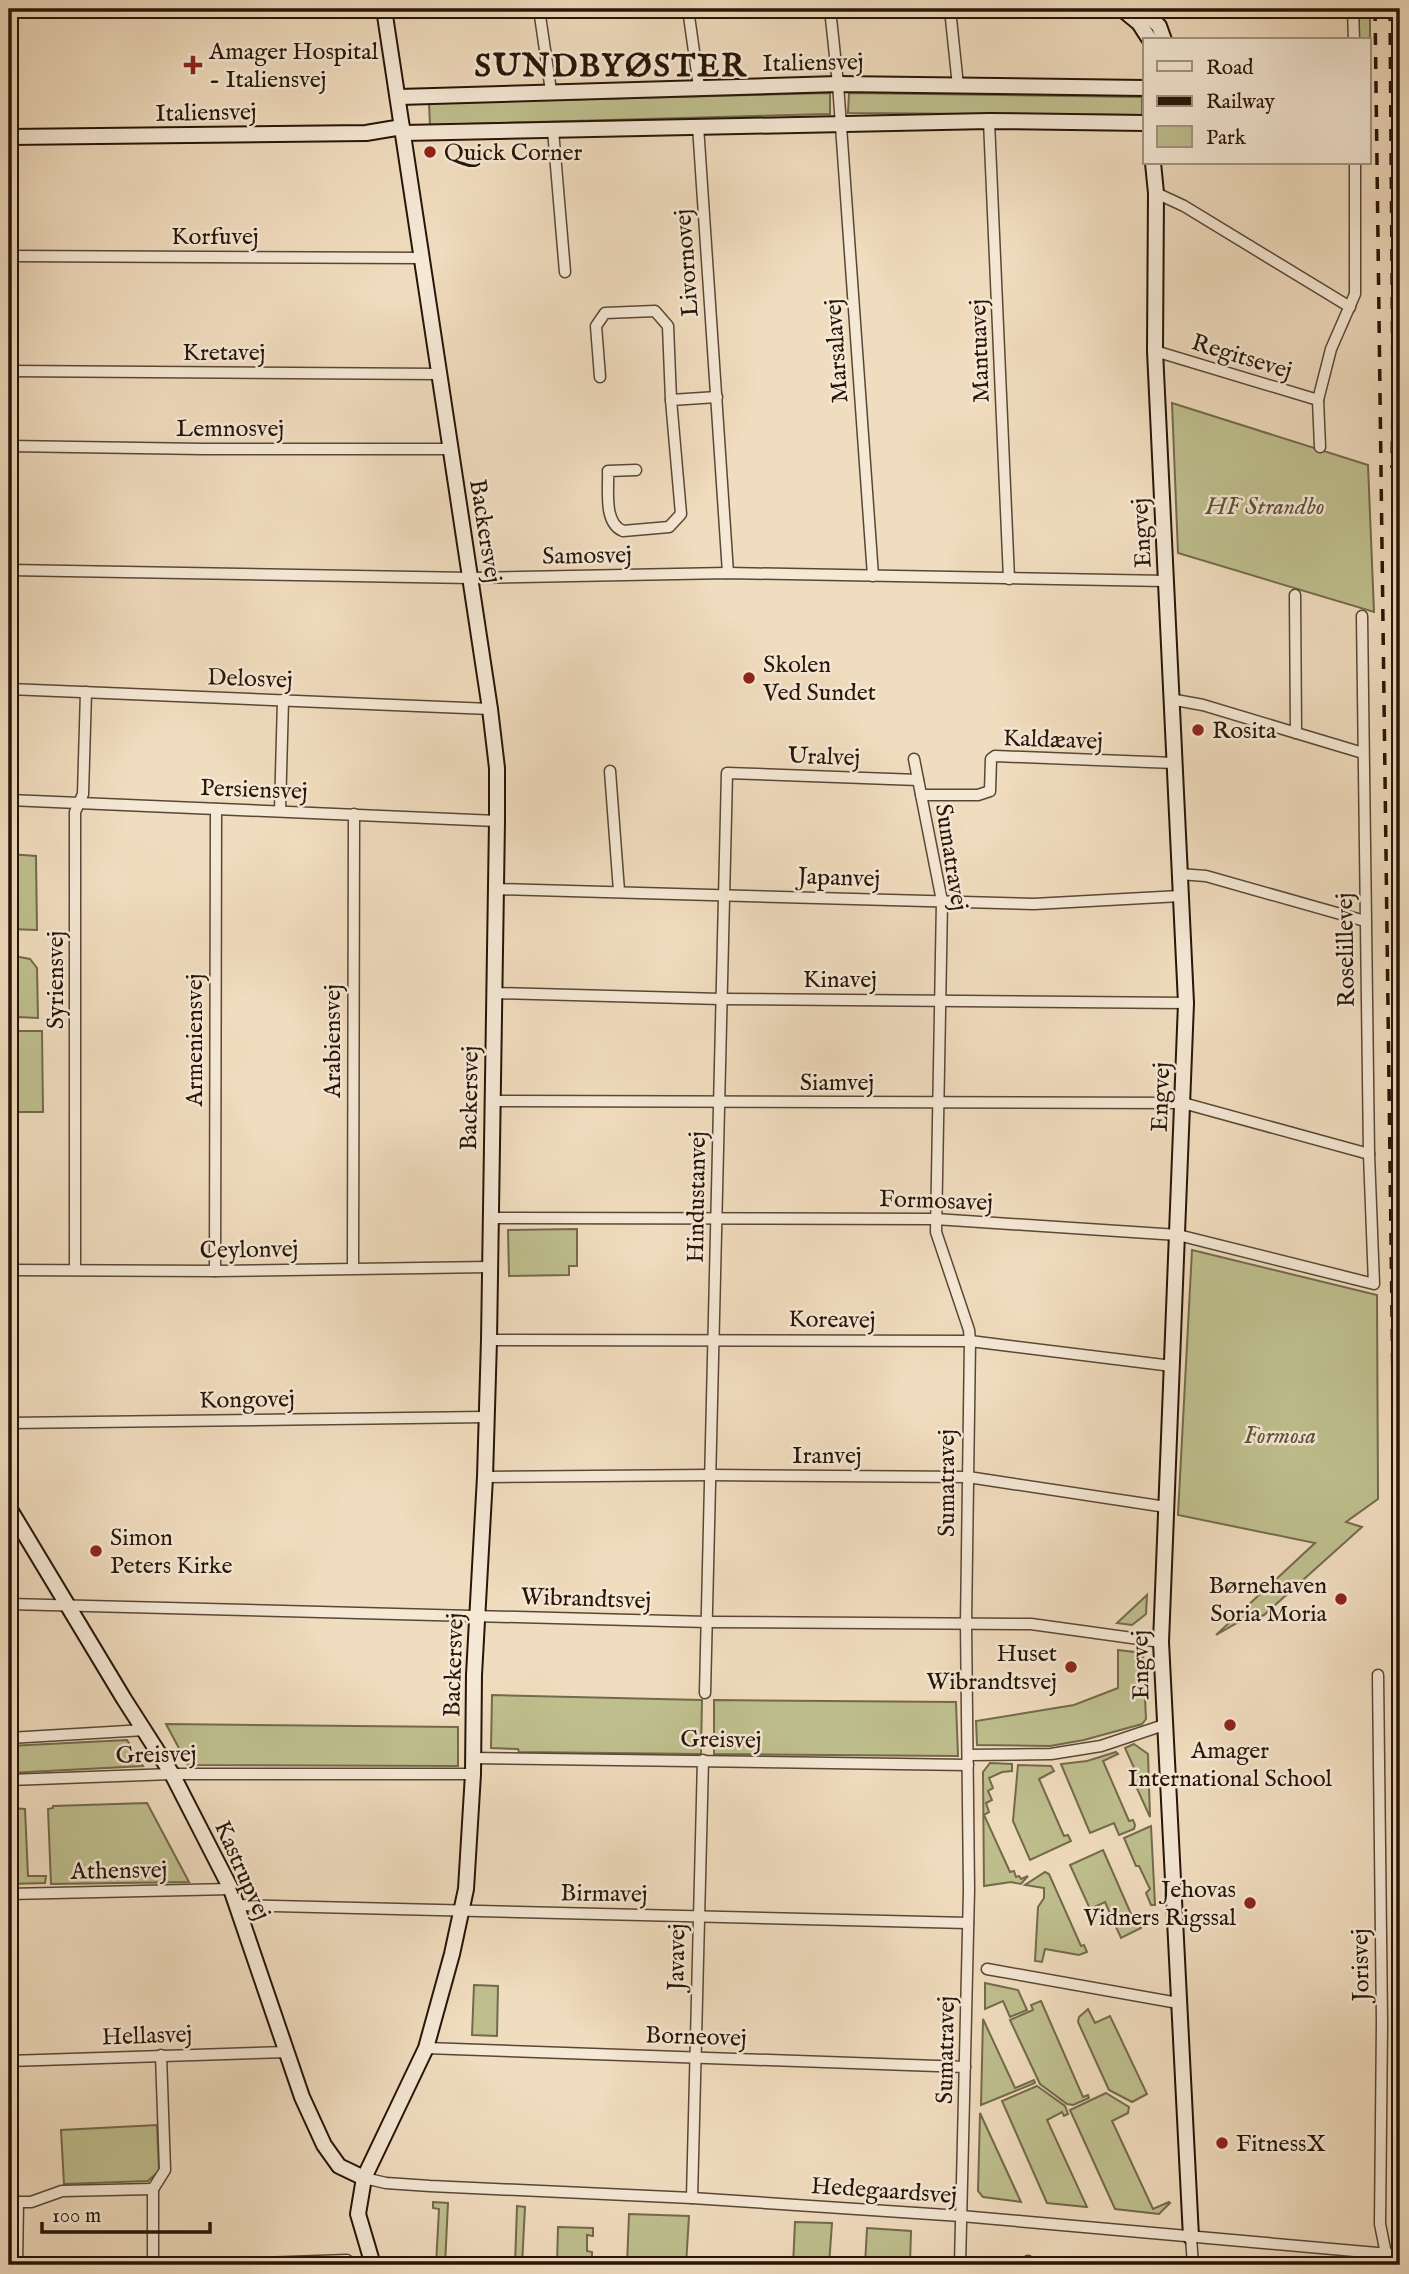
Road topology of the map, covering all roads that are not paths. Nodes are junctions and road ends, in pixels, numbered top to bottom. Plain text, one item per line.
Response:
1 (384, 9) edge
2 (540, 9) edge
3 (688, 9) edge
4 (830, 9) edge
5 (950, 9) edge
6 (1122, 9) edge
7 (1353, 9) edge
8 (1145, 14) edge
9 (1157, 38) edge
10 (1354, 38) edge
11 (838, 84) junction
12 (958, 86) junction
13 (699, 87) junction
14 (1143, 88) edge
15 (551, 91) junction
16 (399, 97) junction
17 (989, 121) junction
18 (841, 123) junction
19 (1143, 123) edge
20 (698, 126) junction
21 (403, 130) junction
22 (553, 130) junction
23 (9, 137) edge
24 (1153, 164) edge
25 (1160, 164) edge
26 (1355, 164) edge
27 (1156, 193) junction
28 (9, 256) edge
29 (421, 258) junction
30 (565, 272) dead end
31 (1350, 307) junction
32 (1155, 351) junction
33 (9, 371) edge
34 (439, 374) junction
35 (600, 377) dead end
36 (717, 397) junction
37 (671, 400) junction
38 (1318, 400) junction
39 (9, 446) edge
40 (1320, 447) dead end
41 (451, 449) junction
42 (636, 470) dead end
43 (9, 570) edge
44 (728, 573) junction
45 (873, 576) junction
46 (471, 578) junction
47 (1009, 579) junction
48 (1166, 580) junction
49 (1296, 595) dead end
50 (1362, 616) dead end
51 (9, 689) edge
52 (86, 692) junction
53 (1170, 699) junction
54 (283, 700) junction
55 (489, 709) junction
56 (1296, 733) junction
57 (1363, 753) junction
58 (915, 759) dead end
59 (1174, 763) junction
60 (610, 771) dead end
61 (727, 773) joint
62 (918, 780) junction
63 (921, 795) junction
64 (9, 800) edge
65 (79, 803) junction
66 (216, 809) junction
67 (280, 811) junction
68 (354, 814) junction
69 (498, 821) junction
70 (1179, 874) junction
71 (496, 889) junction
72 (619, 891) junction
73 (724, 895) junction
74 (1180, 896) junction
75 (942, 901) junction
76 (1365, 921) junction
77 (494, 993) junction
78 (721, 999) junction
79 (941, 1000) junction
80 (1186, 1003) junction
81 (492, 1101) junction
82 (719, 1102) junction
83 (938, 1102) junction
84 (1183, 1103) junction
85 (1369, 1154) junction
86 (490, 1218) junction
87 (718, 1219) junction
88 (935, 1219) junction
89 (1178, 1235) junction
90 (489, 1267) junction
91 (353, 1268) junction
92 (9, 1270) edge
93 (75, 1270) junction
94 (215, 1271) junction
95 (1374, 1284) joint
96 (489, 1340) junction
97 (713, 1340) junction
98 (970, 1341) junction
99 (1172, 1366) junction
100 (486, 1417) junction
101 (9, 1423) edge
102 (710, 1475) junction
103 (485, 1477) junction
104 (968, 1477) junction
105 (1166, 1507) junction
106 (9, 1508) edge
107 (9, 1604) edge
108 (70, 1606) junction
109 (478, 1616) junction
110 (707, 1622) junction
111 (966, 1625) junction
112 (1161, 1643) junction
113 (1378, 1675) dead end
114 (705, 1693) dead end
115 (1164, 1725) junction
116 (145, 1730) junction
117 (9, 1738) edge
118 (473, 1758) junction
119 (703, 1760) junction
120 (968, 1760) junction
121 (172, 1774) junction
122 (473, 1774) junction
123 (9, 1780) edge
124 (231, 1889) junction
125 (9, 1894) edge
126 (239, 1905) junction
127 (463, 1911) junction
128 (698, 1916) junction
129 (968, 1923) junction
130 (987, 1969) dead end
131 (1178, 2003) junction
132 (426, 2048) junction
133 (287, 2052) junction
134 (161, 2055) junction
135 (695, 2056) junction
136 (9, 2061) edge
137 (965, 2067) junction
138 (364, 2178) junction
139 (153, 2189) junction
140 (692, 2198) junction
141 (13, 2202) edge
142 (961, 2216) junction
143 (1191, 2237) junction
144 (1386, 2254) junction
145 (1400, 2255) edge
146 (347, 2260) dead end
147 (17, 2265) edge
148 (153, 2265) edge
149 (208, 2265) edge
150 (373, 2265) edge
151 (960, 2265) edge
152 (1193, 2265) edge

1 - 16 street, Backersvej
2 - 15 street
3 - 13 street
4 - 11 street, Marsalavej
5 - 12 street
6 - 8 street
7 - 10 street
8 - 9 street
11 - 12 street, Italiensvej
11 - 13 street, Italiensvej
11 - 18 street, Marsalavej
12 - 14 street, Italiensvej
13 - 15 street, Italiensvej
15 - 16 street, Italiensvej
16 - 21 street, Backersvej
17 - 18 street, Italiensvej
17 - 19 street, Italiensvej
17 - 47 street, Mantuavej
18 - 20 street, Italiensvej
18 - 45 street, Marsalavej
20 - 22 street, Italiensvej
20 - 36 street, Livornovej
21 - 22 street, Italiensvej
21 - 23 street, Italiensvej
21 - 29 street, Backersvej
22 - 30 street
24 - 27 street, Engvej
25 - 27 street, Engvej
26 - 31 street
27 - 31 street
27 - 32 street, Engvej
28 - 29 street, Korfuvej
29 - 34 street, Backersvej
31 - 38 street
32 - 38 street, Regitsevej
32 - 48 street, Engvej
33 - 34 street, Kretavej
34 - 41 street, Backersvej
35 - 37 street, Livornovej
36 - 37 street
36 - 44 street, Livornovej
37 - 42 street, Livornovej
38 - 40 street
39 - 41 street, Lemnosvej
41 - 46 street, Backersvej
43 - 46 street, Samosvej
44 - 45 street, Samosvej
44 - 46 street, Samosvej
45 - 47 street, Samosvej
46 - 55 street, Backersvej
47 - 48 street, Samosvej
48 - 53 street, Engvej
49 - 56 street
50 - 57 street, Roselillevej
51 - 52 street, Delosvej
52 - 54 street, Delosvej
52 - 65 street, Syriensvej
53 - 56 street
53 - 59 street, Engvej
54 - 55 street, Delosvej
54 - 67 street
55 - 69 street, Backersvej
56 - 57 street
57 - 76 street, Roselillevej
58 - 62 street, Sumatravej
59 - 63 street, Kaldæavej
59 - 70 street, Engvej
60 - 72 street
61 - 62 street, Uralvej
61 - 73 street, Hindustanvej
62 - 63 street, Sumatravej
63 - 75 street, Sumatravej
64 - 65 street, Persiensvej
65 - 66 street, Persiensvej
65 - 93 street, Syriensvej
66 - 67 street, Persiensvej
66 - 94 street, Armeniensvej
67 - 68 street, Persiensvej
68 - 69 street, Persiensvej
68 - 91 street, Arabiensvej
69 - 71 street, Backersvej
70 - 74 street, Engvej
70 - 76 street
71 - 72 street, Japanvej
71 - 77 street, Backersvej
72 - 73 street, Japanvej
73 - 75 street, Japanvej
73 - 78 street, Hindustanvej
74 - 75 street, Japanvej
74 - 80 street, Engvej
75 - 79 street, Sumatravej
76 - 85 street, Roselillevej
77 - 78 street, Kinavej
77 - 81 street, Backersvej
78 - 79 street, Kinavej
78 - 82 street, Hindustanvej
79 - 80 street, Kinavej
79 - 83 street, Sumatravej
80 - 84 street, Engvej
81 - 82 street, Siamvej
81 - 86 street, Backersvej
82 - 83 street, Siamvej
82 - 87 street, Hindustanvej
83 - 84 street, Siamvej
83 - 88 street, Sumatravej
84 - 85 street, Siamvej
84 - 89 street, Engvej
85 - 95 street, Roselillevej
86 - 87 street, Formosavej
86 - 90 street, Backersvej
87 - 88 street, Formosavej
87 - 97 street, Hindustanvej
88 - 89 street, Formosavej
88 - 98 street, Sumatravej
89 - 95 street, Formosavej
89 - 99 street, Engvej
90 - 91 street, Ceylonvej
90 - 96 street, Backersvej
91 - 94 street, Ceylonvej
92 - 93 street, Ceylonvej
93 - 94 street, Ceylonvej
96 - 97 street, Koreavej
96 - 100 street, Backersvej
97 - 98 street, Koreavej
97 - 102 street, Hindustanvej
98 - 99 street, Koreavej
98 - 104 street, Sumatravej
99 - 105 street, Engvej
100 - 101 street, Kongovej
100 - 103 street, Backersvej
102 - 103 street, Iranvej
102 - 104 street, Iranvej
102 - 110 street, Hindustanvej
103 - 109 street, Backersvej
104 - 105 street, Iranvej
104 - 111 street, Sumatravej
105 - 112 street, Engvej
106 - 108 street, Kastrupvej
107 - 108 street, Wibrandtsvej
108 - 109 street, Wibrandtsvej
108 - 116 street, Kastrupvej
109 - 110 street, Wibrandtsvej
109 - 118 street, Backersvej
110 - 111 street, Wibrandtsvej
110 - 114 street
111 - 112 street, Wibrandtsvej
111 - 120 street, Sumatravej
112 - 115 street, Engvej
113 - 144 street, Jorisvej
115 - 120 street, Greisvej
115 - 131 street, Engvej
116 - 117 street, Greisvej
116 - 121 street, Kastrupvej
118 - 119 street, Greisvej
118 - 122 street, Backersvej
119 - 120 street, Greisvej
119 - 128 street, Javavej
120 - 129 street, Sumatravej
121 - 122 street, Greisvej
121 - 123 street, Greisvej
121 - 124 street, Kastrupvej
122 - 127 street, Backersvej
124 - 125 street, Athensvej
124 - 126 street, Kastrupvej
126 - 127 street, Birmavej
126 - 133 street, Kastrupvej
127 - 128 street, Birmavej
127 - 132 street, Backersvej
128 - 129 street, Birmavej
128 - 135 street, Javavej
129 - 137 street, Sumatravej
130 - 131 street
131 - 143 street, Engvej
132 - 135 street, Borneovej
132 - 138 street, Backersvej
133 - 134 street, Hellasvej
133 - 138 street, Kastrupvej
134 - 136 street, Hellasvej
134 - 139 street
135 - 137 street, Borneovej
135 - 140 street, Javavej
137 - 142 street, Sumatravej
138 - 140 street, Hedegaardsvej
138 - 150 street
139 - 141 street
139 - 148 street
140 - 142 street, Hedegaardsvej
141 - 147 street
142 - 143 street, Hedegaardsvej
142 - 151 street, Sumatravej
143 - 144 street, Hedegaardsvej
143 - 152 street, Engvej
144 - 145 street, Hedegaardsvej
146 - 149 street

